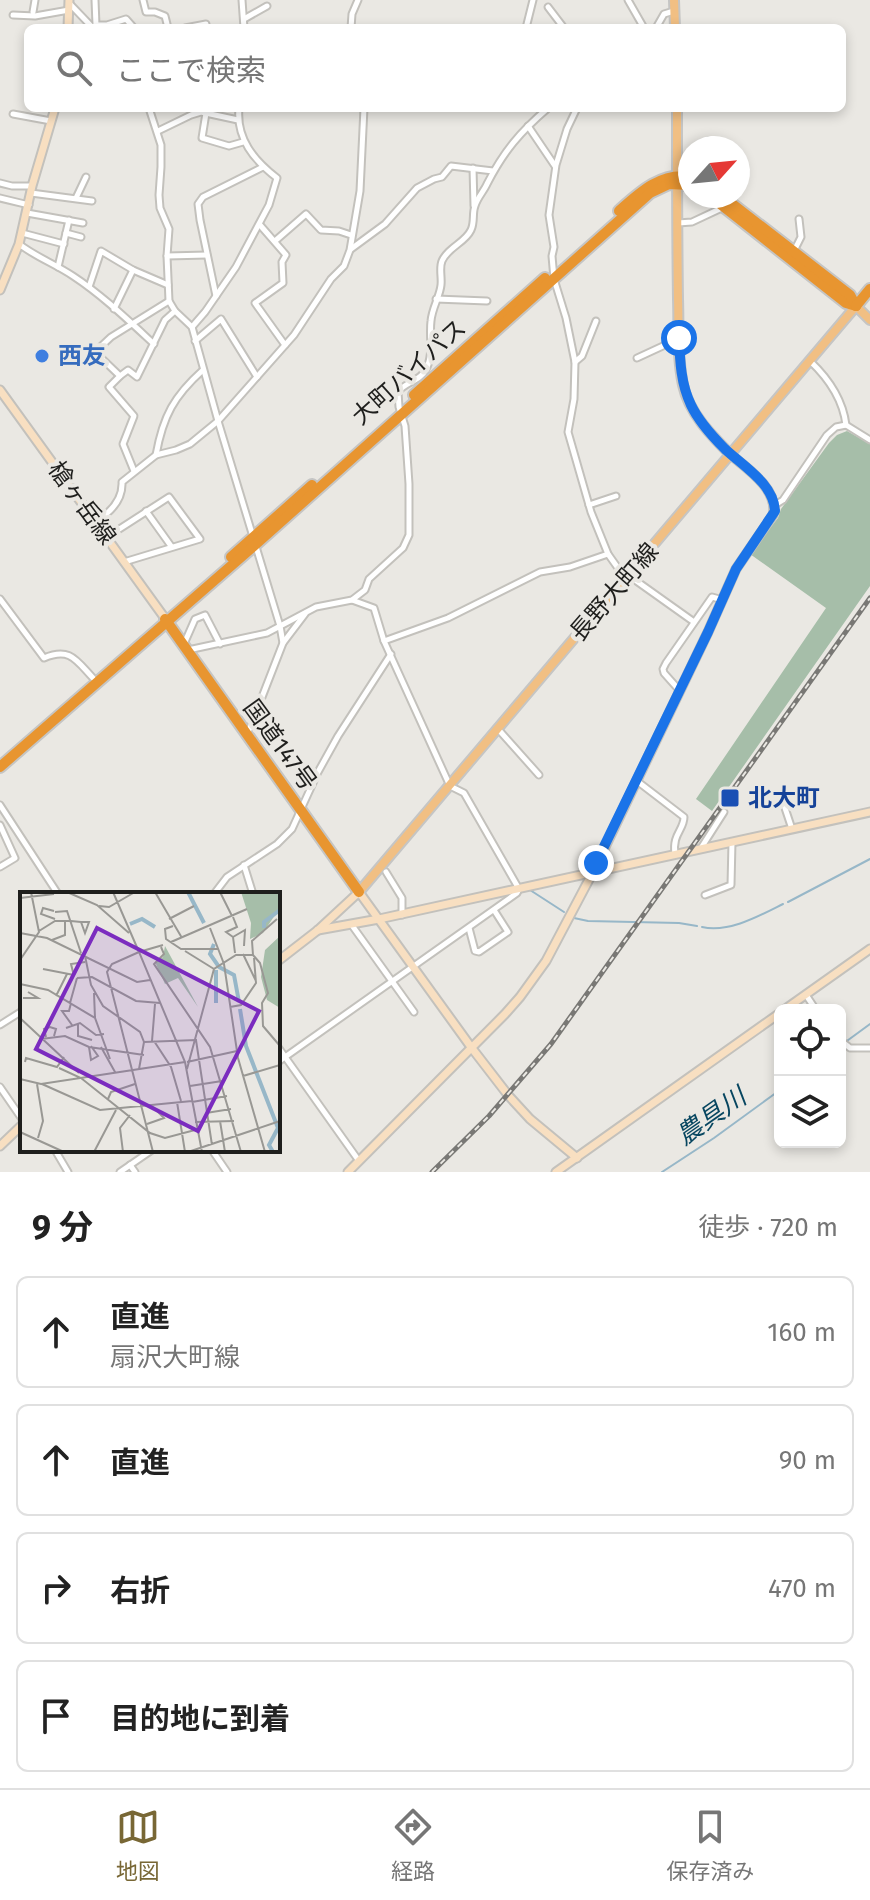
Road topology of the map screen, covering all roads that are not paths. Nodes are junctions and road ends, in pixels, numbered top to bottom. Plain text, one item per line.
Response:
1 (35, 0) edge
2 (95, 0) edge
3 (143, 0) edge
4 (242, 0) edge
5 (358, 0) edge
6 (628, 0) edge
7 (674, 0) edge
8 (534, 1) edge
9 (69, 4) edge
10 (267, 6) dead end
11 (548, 7) dead end
12 (675, 11) junction
13 (33, 12) dead end
14 (13, 15) dead end
15 (243, 20) junction
16 (68, 24) edge
17 (92, 24) edge
18 (95, 24) edge
19 (110, 24) edge
20 (130, 24) edge
21 (167, 24) edge
22 (244, 24) edge
23 (351, 24) edge
24 (527, 24) edge
25 (561, 24) edge
26 (642, 24) edge
27 (658, 24) edge
28 (675, 24) edge
29 (54, 112) edge
30 (151, 112) edge
31 (239, 112) edge
32 (364, 112) edge
33 (544, 112) edge
34 (575, 112) edge
35 (677, 112) edge
36 (206, 113) junction
37 (13, 114) dead end
38 (238, 120) junction
39 (52, 122) junction
40 (528, 126) junction
41 (158, 131) junction
42 (243, 142) junction
43 (555, 166) junction
44 (263, 167) junction
45 (473, 168) junction
46 (493, 171) junction
47 (86, 177) dead end
48 (677, 180) junction
49 (0, 183) edge
50 (32, 189) junction
51 (0, 198) edge
52 (76, 199) junction
53 (92, 201) dead end
54 (474, 206) junction
55 (714, 208) edge
56 (730, 208) edge
57 (732, 208) edge
58 (28, 209) junction
59 (799, 219) dead end
60 (69, 220) junction
61 (83, 223) dead end
62 (678, 223) junction
63 (260, 224) junction
64 (22, 233) junction
65 (66, 233) junction
66 (351, 235) junction
67 (81, 237) dead end
68 (275, 241) junction
69 (19, 244) junction
70 (64, 244) junction
71 (350, 250) junction
72 (794, 251) junction
73 (207, 255) junction
74 (167, 256) junction
75 (58, 267) junction
76 (133, 270) junction
77 (554, 275) junction
78 (168, 285) junction
79 (89, 287) junction
80 (870, 289) edge
81 (0, 290) edge
82 (216, 297) junction
83 (435, 299) junction
84 (169, 301) junction
85 (487, 301) dead end
86 (856, 306) junction
87 (114, 309) junction
88 (175, 311) junction
89 (870, 320) edge
90 (596, 321) dead end
91 (132, 324) junction
92 (192, 327) junction
93 (679, 338) junction
94 (195, 341) junction
95 (154, 344) junction
96 (285, 345) junction
97 (637, 358) dead end
98 (810, 360) junction
99 (575, 362) junction
100 (203, 370) junction
101 (120, 376) junction
102 (257, 377) junction
103 (0, 390) edge
104 (401, 411) junction
105 (218, 421) junction
106 (846, 425) junction
107 (870, 440) edge
108 (156, 455) junction
109 (731, 455) junction
110 (134, 471) junction
111 (616, 496) dead end
112 (589, 505) junction
113 (775, 505) junction
114 (146, 511) junction
115 (95, 522) junction
116 (107, 537) junction
117 (254, 541) junction
118 (171, 547) junction
119 (608, 554) junction
120 (124, 562) junction
121 (627, 577) junction
122 (0, 599) edge
123 (352, 600) junction
124 (723, 600) junction
125 (306, 613) junction
126 (165, 620) junction
127 (694, 622) junction
128 (280, 626) junction
129 (384, 641) junction
130 (283, 643) junction
131 (220, 644) junction
132 (185, 647) junction
133 (391, 653) junction
134 (93, 678) junction
135 (680, 691) junction
136 (497, 729) junction
137 (246, 733) junction
138 (0, 758) edge
139 (0, 767) edge
140 (539, 775) dead end
141 (636, 780) junction
142 (450, 786) junction
143 (789, 797) dead end
144 (0, 805) edge
145 (301, 808) junction
146 (724, 812) dead end
147 (870, 812) edge
148 (9, 819) junction
149 (0, 825) edge
150 (792, 829) junction
151 (732, 842) junction
152 (701, 848) junction
153 (675, 854) junction
154 (244, 865) junction
155 (0, 867) edge
156 (386, 872) dead end
157 (593, 872) junction
158 (519, 889) junction
159 (57, 892) edge
160 (216, 892) edge
161 (252, 892) edge
162 (359, 892) junction
163 (705, 895) dead end
164 (494, 910) junction
165 (402, 915) junction
166 (379, 919) junction
167 (351, 924) junction
168 (469, 928) junction
169 (318, 930) junction
170 (870, 949) edge
171 (280, 959) edge
172 (413, 967) junction
173 (392, 982) junction
174 (806, 995) junction
175 (793, 1004) edge
176 (812, 1004) edge
177 (20, 1012) edge
178 (414, 1012) dead end
179 (774, 1018) edge
180 (0, 1025) edge
181 (846, 1045) edge
182 (471, 1047) junction
183 (870, 1048) edge
184 (280, 1050) edge
185 (285, 1057) junction
186 (280, 1061) edge
187 (0, 1087) edge
188 (20, 1119) edge
189 (20, 1124) edge
190 (0, 1146) edge
191 (56, 1152) edge
192 (149, 1152) edge
193 (213, 1152) edge
194 (577, 1158) junction
195 (359, 1161) junction
196 (130, 1165) junction
197 (68, 1172) edge
198 (120, 1172) edge
199 (135, 1172) edge
200 (227, 1172) edge
201 (348, 1172) edge
202 (556, 1172) edge

1 - 13 street
2 - 18 street
3 - 21 street
4 - 15 street
5 - 23 street
6 - 26 street
7 - 12 main road
8 - 24 street
9 - 14 street
9 - 16 street
9 - 17 street
10 - 15 street
11 - 25 street
12 - 27 street
12 - 28 main road
15 - 22 street
19 - 20 street
29 - 39 street
30 - 41 street
31 - 38 street
32 - 66 street
33 - 40 street
34 - 43 street
35 - 48 main road
36 - 38 street
36 - 41 street
36 - 42 street
37 - 39 street
38 - 42 street
39 - 50 street
40 - 43 street
40 - 46 street
41 - 74 street
42 - 44 street
43 - 77 street
44 - 63 street
44 - 73 street
45 - 46 street
45 - 54 street
45 - 71 street
46 - 54 street
47 - 52 street
48 - 62 main road
48 - 77 highway, 大町バイパス
49 - 50 street
50 - 52 street
50 - 58 street
51 - 58 street
52 - 53 street
54 - 83 street
55 - 62 street
56 - 86 highway
57 - 72 highway
58 - 60 street
58 - 64 street
59 - 72 street
60 - 61 street
60 - 65 street
62 - 93 main road
63 - 68 street
63 - 82 street
64 - 69 street
64 - 70 street
65 - 67 street
65 - 70 street
66 - 68 street
66 - 71 street
68 - 96 street
69 - 75 street
69 - 81 street
70 - 75 street
71 - 96 street
72 - 86 highway
73 - 74 street
73 - 82 street
74 - 78 street
75 - 79 street
76 - 78 street
76 - 79 street
76 - 87 street
77 - 99 street
77 - 104 highway, 大町バイパス
78 - 84 street
79 - 87 street
80 - 86 highway
82 - 92 street
83 - 85 street
83 - 104 street
84 - 88 street
84 - 91 street
86 - 89 main road
86 - 98 main road, 長野大町線
87 - 91 street
88 - 92 street
88 - 95 street
90 - 99 street
91 - 95 street
91 - 101 street
92 - 94 street
93 - 97 street
93 - 109 main road
94 - 100 street
94 - 102 street
95 - 101 street
96 - 102 street
98 - 106 street
98 - 109 main road, 長野大町線
99 - 112 street
100 - 105 street
100 - 108 street
101 - 110 street
102 - 105 street
103 - 115 street, 槍ヶ岳線
104 - 117 highway, 大町バイパス
104 - 123 street
105 - 108 street
105 - 117 street
106 - 107 street
106 - 113 street
108 - 110 street
109 - 113 street
109 - 121 main road, 長野大町線
110 - 115 street
111 - 112 street
112 - 119 street
113 - 124 street
114 - 116 street
114 - 118 street
114 - 118 street
115 - 116 street, 槍ヶ岳線
116 - 120 street, 槍ヶ岳線
117 - 126 highway, 大町バイパス
117 - 128 street
118 - 120 street
119 - 121 street
119 - 129 street
120 - 126 street, 槍ヶ岳線
121 - 127 street
121 - 136 main road, 長野大町線
122 - 134 street
123 - 125 street
123 - 129 street
124 - 127 street
124 - 135 street
125 - 128 street
125 - 130 street
126 - 132 highway, 国道147号
126 - 134 highway
126 - 139 highway
127 - 135 street
128 - 130 street
128 - 131 street
129 - 133 street
130 - 137 street
131 - 132 street
131 - 132 street
132 - 137 highway, 国道147号
133 - 142 street
133 - 145 street
134 - 138 highway
135 - 141 street
136 - 140 street
136 - 142 main road, 長野大町線
137 - 145 highway, 国道147号
141 - 153 street
141 - 157 street
142 - 158 street
142 - 162 main road, 長野大町線
143 - 150 street
144 - 148 street
145 - 154 street
145 - 162 highway, 国道147号
146 - 152 street
147 - 150 street
148 - 149 street
148 - 159 street
149 - 155 street
150 - 151 street
151 - 152 street
151 - 163 street
152 - 153 street
153 - 157 street
154 - 160 street
154 - 161 street
156 - 165 street
157 - 158 street
157 - 182 street
158 - 164 street
158 - 165 street
162 - 166 street
162 - 169 street
164 - 168 street
164 - 168 street
165 - 166 street
166 - 167 street
166 - 172 street
167 - 169 street
167 - 173 street
168 - 172 street
169 - 171 street
170 - 174 street
172 - 173 street
172 - 182 street
173 - 178 street
173 - 185 street
174 - 175 street
174 - 176 street
177 - 180 street
179 - 194 street
181 - 183 street
182 - 194 street
182 - 195 street
184 - 185 street
185 - 186 street
185 - 195 street
187 - 188 street
189 - 190 street
191 - 197 street
192 - 196 street
193 - 200 street
194 - 202 street
195 - 201 street
196 - 198 street
196 - 199 street

